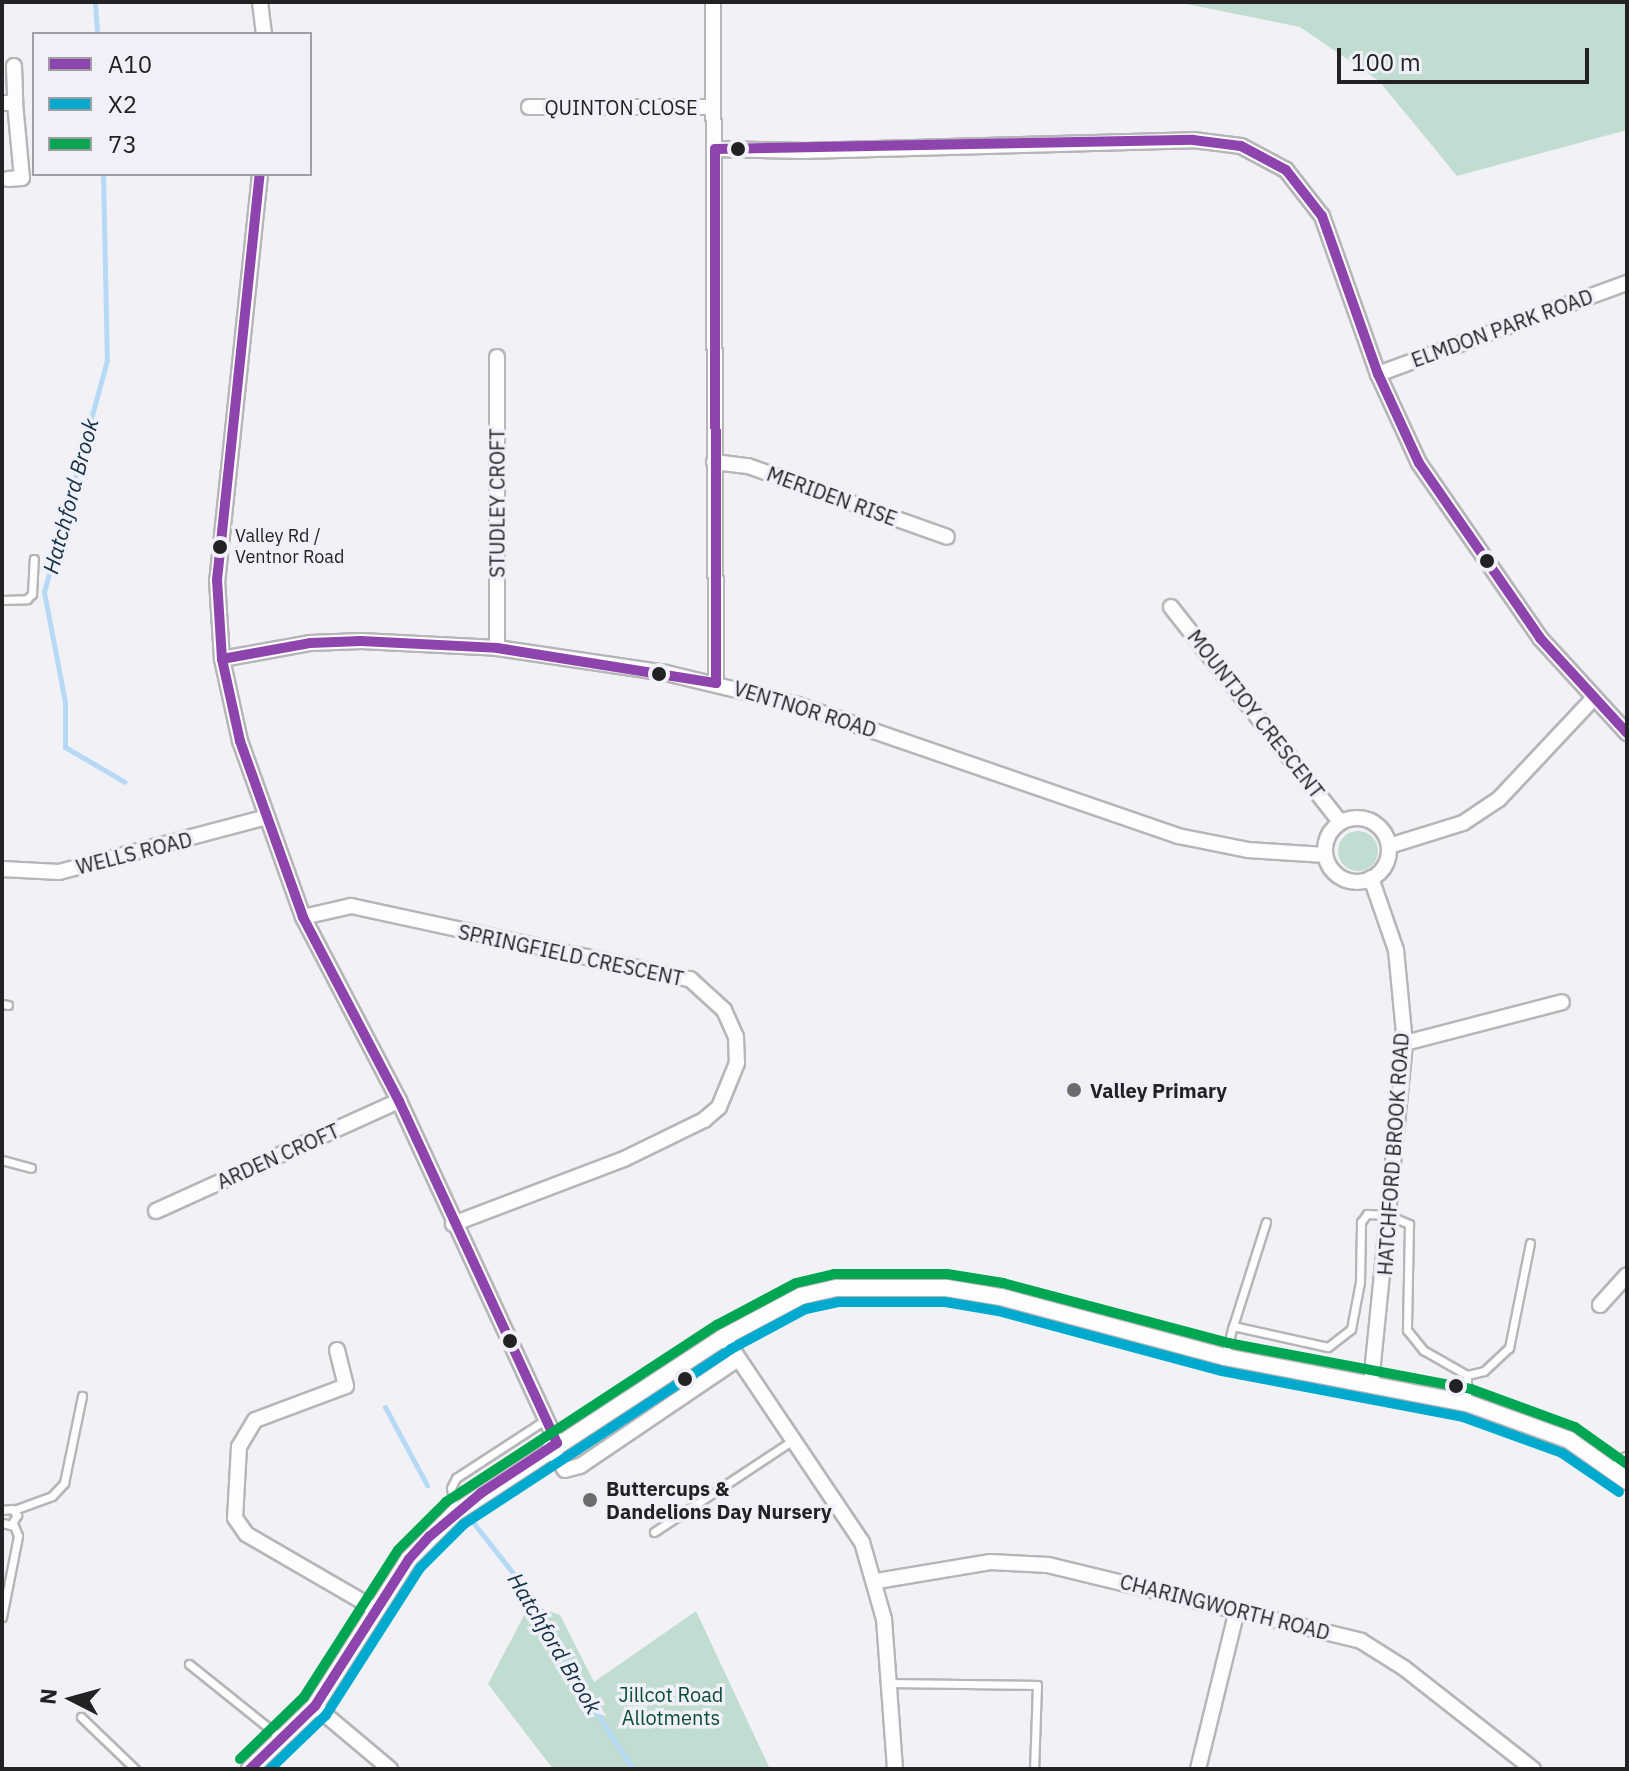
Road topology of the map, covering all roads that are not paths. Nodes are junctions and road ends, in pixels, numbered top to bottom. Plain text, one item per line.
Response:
1 (260, 2) edge
2 (713, 2) edge
3 (264, 32) edge
4 (14, 66) dead end
5 (8, 103) edge
6 (529, 107) dead end
7 (713, 107) junction
8 (715, 149) junction
9 (260, 176) edge
10 (8, 179) dead end
11 (1627, 283) edge
12 (497, 357) dead end
13 (1378, 374) junction
14 (714, 462) junction
15 (947, 537) dead end
16 (34, 559) dead end
17 (2, 600) edge
18 (1171, 607) dead end
19 (497, 648) junction
20 (222, 659) junction
21 (716, 683) junction
22 (1594, 698) junction
23 (1627, 733) edge
24 (264, 818) junction
25 (1340, 822) junction
26 (1389, 846) junction
27 (1325, 855) junction
28 (2, 869) edge
29 (1371, 878) junction
30 (303, 917) junction
31 (1562, 1002) dead end
32 (1405, 1043) junction
33 (399, 1101) junction
34 (2, 1160) edge
35 (31, 1168) dead end
36 (156, 1211) dead end
37 (1388, 1215) junction
38 (1266, 1222) dead end
39 (453, 1224) junction
40 (1530, 1243) dead end
41 (1625, 1282) edge
42 (1600, 1305) dead end
43 (1233, 1326) junction
44 (724, 1337) junction
45 (337, 1350) dead end
46 (1225, 1357) junction
47 (738, 1359) junction
48 (1467, 1375) junction
49 (1371, 1385) junction
50 (82, 1396) dead end
51 (1467, 1403) junction
52 (545, 1420) junction
53 (793, 1440) junction
54 (553, 1445) junction
55 (1623, 1470) edge
56 (2, 1510) edge
57 (14, 1510) junction
58 (455, 1513) junction
59 (2, 1523) edge
60 (13, 1523) junction
61 (654, 1532) dead end
62 (877, 1581) junction
63 (377, 1610) junction
64 (1237, 1610) junction
65 (2, 1617) edge
66 (189, 1664) dead end
67 (891, 1683) junction
68 (315, 1706) junction
69 (81, 1717) dead end
70 (281, 1739) junction
71 (135, 1769) edge
72 (250, 1769) edge
73 (390, 1769) edge
74 (895, 1769) edge
75 (1034, 1769) edge
76 (1198, 1769) edge
77 (1533, 1769) edge

1 - 3 street
2 - 7 street
4 - 5 street
5 - 10 street
6 - 7 street, QUINTON CLOSE
7 - 8 street
8 - 13 street
8 - 14 street
9 - 20 street
11 - 13 street, ELMDON PARK ROAD
12 - 19 street, STUDLEY CROFT
13 - 22 street
14 - 15 street, MERIDEN RISE
14 - 21 street
16 - 17 lane
18 - 25 street, MOUNTJOY CRESCENT
19 - 20 street, VENTNOR ROAD
19 - 21 street, VENTNOR ROAD
20 - 24 street
21 - 27 street, VENTNOR ROAD
22 - 23 street
22 - 26 street
24 - 28 street, WELLS ROAD
24 - 30 street
25 - 26 street
25 - 27 street
26 - 29 street
27 - 29 street
29 - 32 street, HATCHFORD BROOK ROAD
30 - 33 street
30 - 39 street, SPRINGFIELD CRESCENT
31 - 32 street
32 - 37 street, HATCHFORD BROOK ROAD
33 - 36 street, ARDEN CROFT
33 - 39 street
34 - 35 lane
37 - 43 lane
37 - 48 lane
37 - 49 street, HATCHFORD BROOK ROAD
38 - 43 lane
39 - 52 street
40 - 48 lane
41 - 42 street
43 - 46 lane
44 - 46 street
44 - 47 street
44 - 54 street
45 - 63 street
46 - 49 street
47 - 53 street
47 - 54 street
48 - 51 lane
49 - 51 street
50 - 57 lane
51 - 55 street
52 - 54 street
52 - 58 lane
53 - 61 lane
53 - 62 street
54 - 58 street
56 - 57 lane
57 - 60 lane
58 - 63 street
59 - 60 lane
60 - 65 lane
62 - 64 street, CHARINGWORTH ROAD
62 - 67 street
63 - 68 street
64 - 76 street
64 - 77 street, CHARINGWORTH ROAD
66 - 70 lane
67 - 74 street
67 - 75 lane
68 - 70 street
68 - 73 street
69 - 71 lane
70 - 72 street

